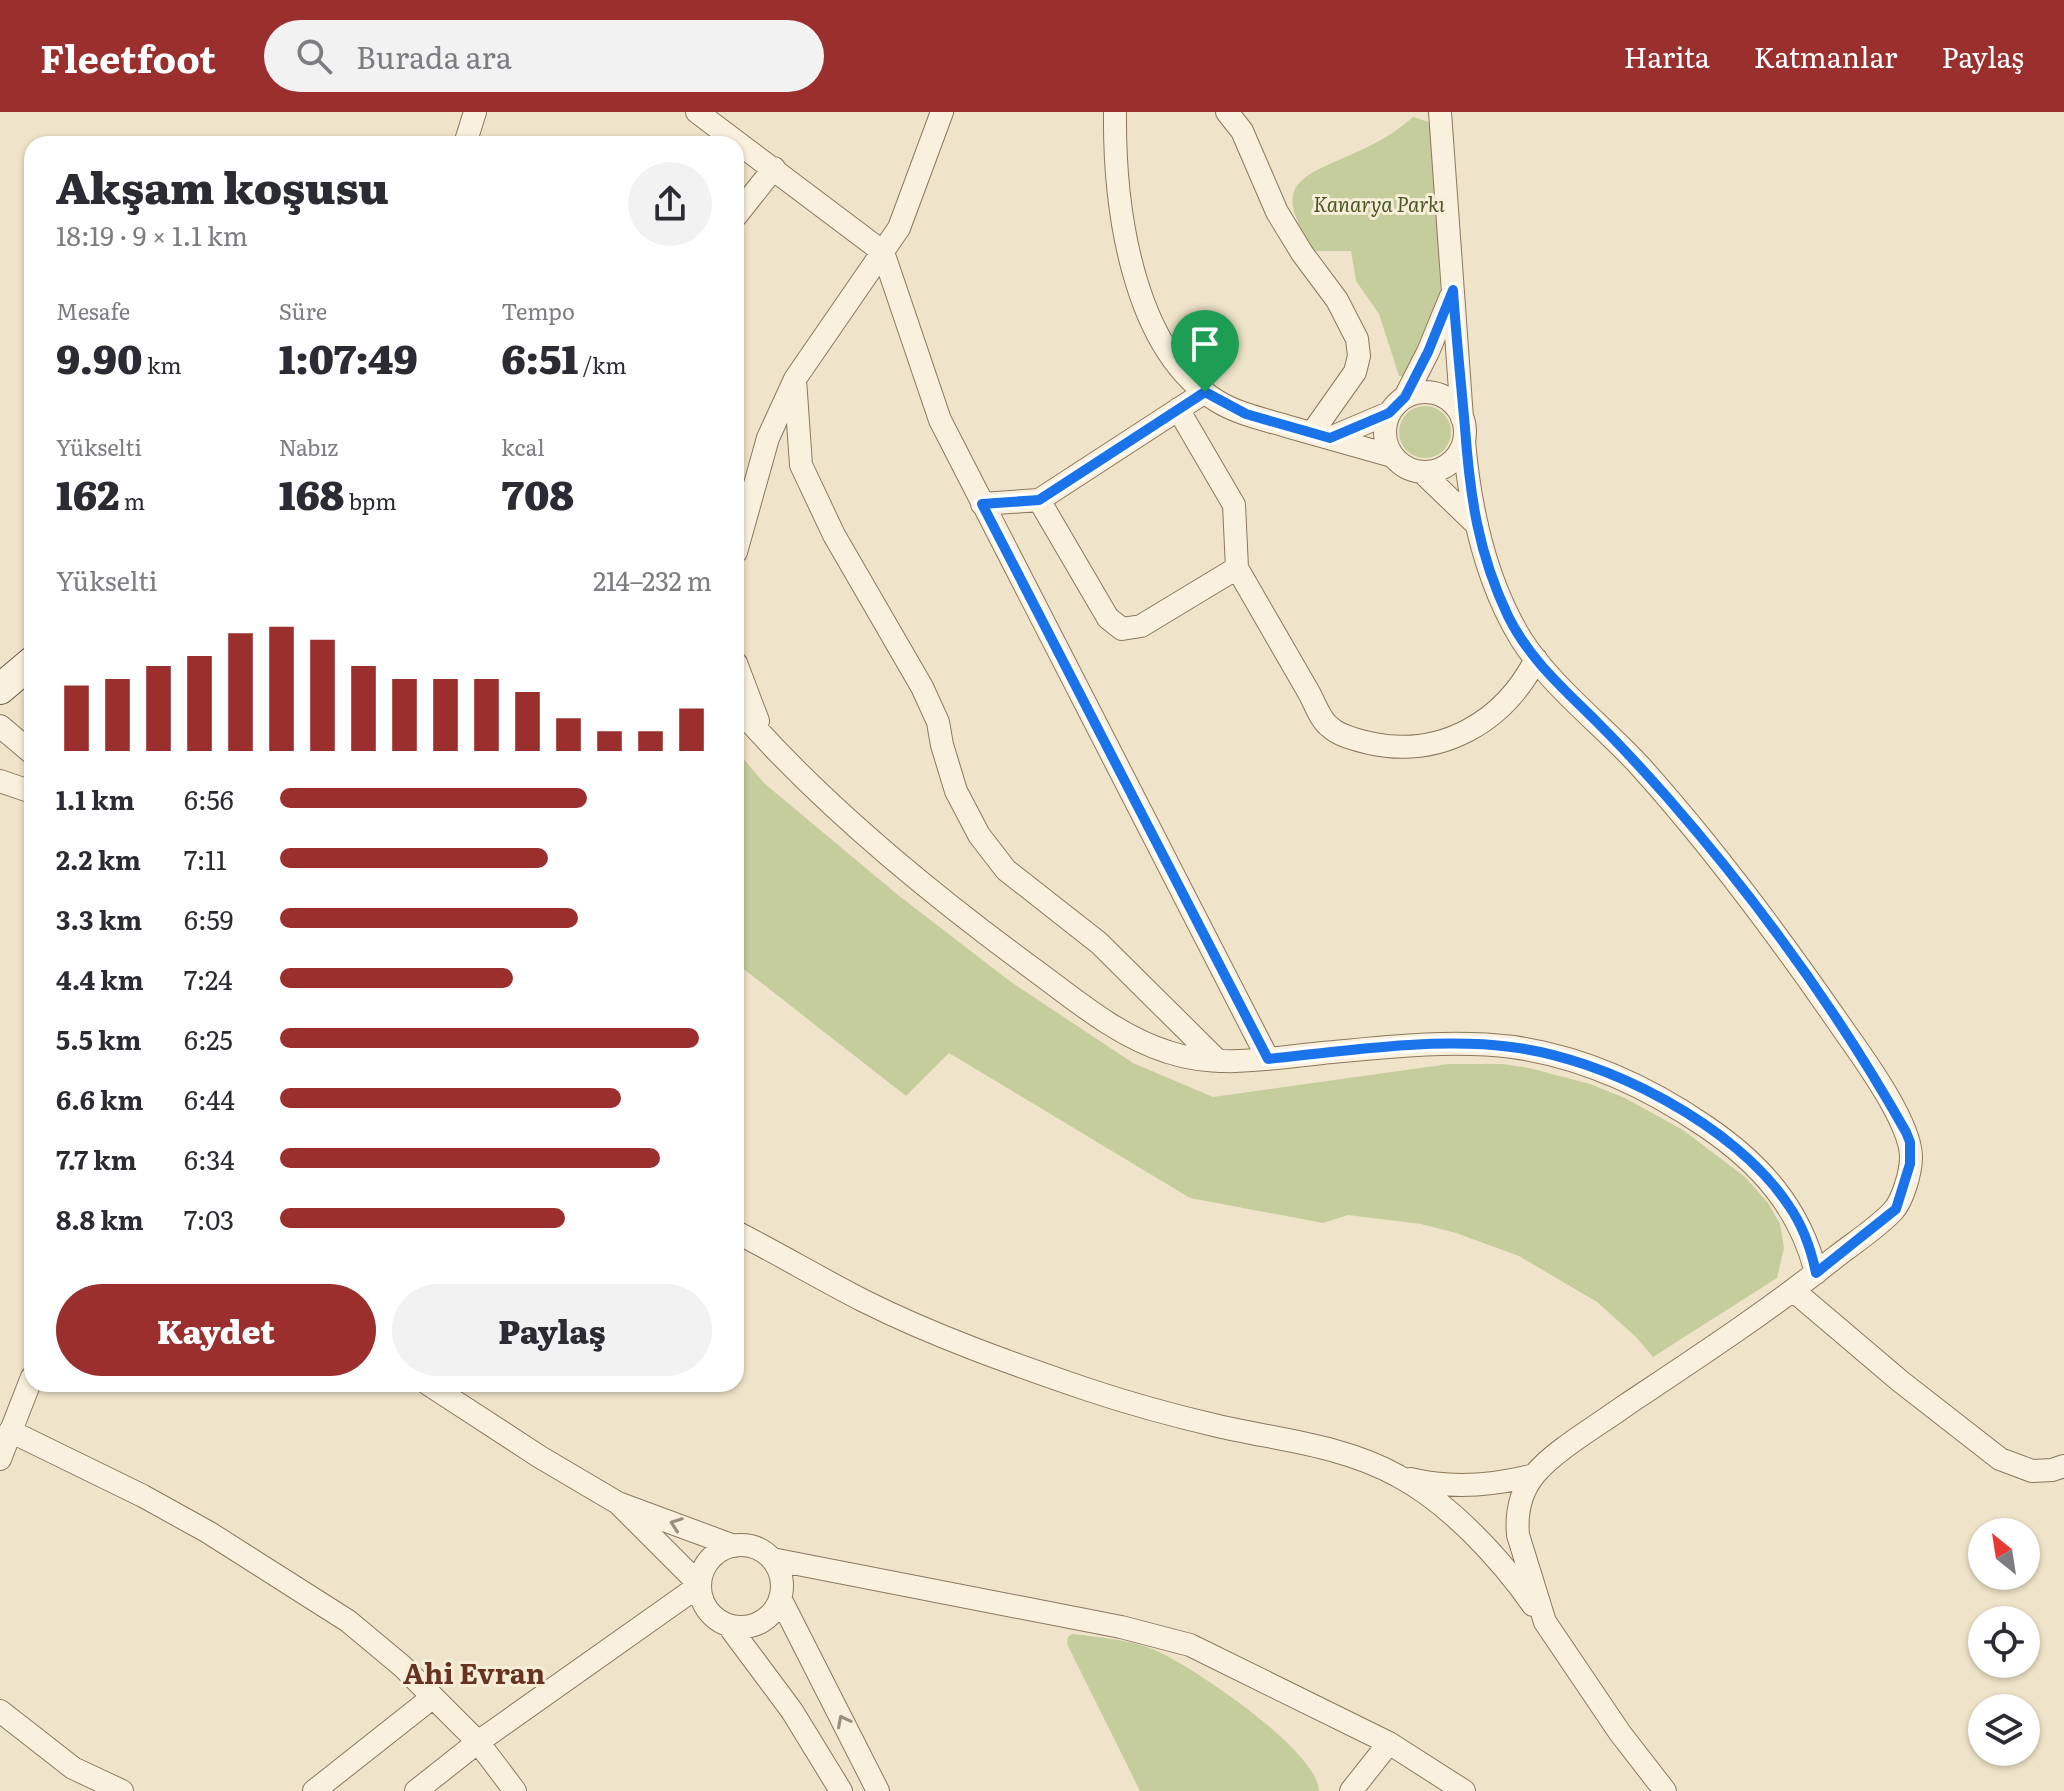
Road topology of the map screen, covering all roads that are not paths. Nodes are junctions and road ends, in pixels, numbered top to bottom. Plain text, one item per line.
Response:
1 (475, 112) edge
2 (697, 112) edge
3 (942, 112) edge
4 (1115, 112) edge
5 (1227, 112) edge
6 (1440, 112) edge
7 (1244, 121) edge
8 (468, 136) edge
9 (730, 136) edge
10 (744, 146) edge
11 (774, 168) junction
12 (744, 206) edge
13 (883, 252) junction
14 (1453, 290) junction
15 (795, 379) junction
16 (1205, 392) junction
17 (1405, 397) junction
18 (1178, 409) junction
19 (1389, 413) junction
20 (1462, 418) junction
21 (1321, 436) junction
22 (1464, 441) junction
23 (1392, 456) junction
24 (1422, 472) junction
25 (1039, 500) junction
26 (982, 504) junction
27 (744, 524) edge
28 (1477, 525) junction
29 (1237, 568) junction
30 (24, 653) edge
31 (1536, 659) junction
32 (0, 662) edge
33 (24, 669) edge
34 (744, 684) edge
35 (0, 689) edge
36 (744, 715) edge
37 (0, 726) edge
38 (766, 740) junction
39 (24, 746) edge
40 (0, 781) edge
41 (24, 789) edge
42 (1268, 1059) junction
43 (1218, 1061) junction
44 (744, 1236) edge
45 (1816, 1273) junction
46 (1794, 1291) junction
47 (26, 1392) edge
48 (440, 1392) edge
49 (10, 1431) junction
50 (0, 1459) edge
51 (2064, 1466) edge
52 (1534, 1475) junction
53 (1401, 1477) junction
54 (618, 1503) junction
55 (734, 1546) junction
56 (772, 1559) junction
57 (700, 1585) junction
58 (780, 1598) junction
59 (1545, 1622) junction
60 (728, 1625) junction
61 (433, 1697) junction
62 (0, 1711) edge
63 (478, 1742) junction
64 (1389, 1743) junction
65 (122, 1791) edge
66 (314, 1791) edge
67 (416, 1791) edge
68 (515, 1791) edge
69 (841, 1791) edge
70 (878, 1791) edge
71 (1351, 1791) edge
72 (1464, 1791) edge
73 (1665, 1791) edge

1 - 8 street
2 - 9 street
3 - 13 street
4 - 16 street
5 - 7 street
6 - 14 street
7 - 21 street
10 - 11 street
11 - 12 street
11 - 13 street
13 - 15 street
13 - 26 street
14 - 17 street
14 - 20 street
15 - 27 street
15 - 43 street
16 - 18 street
16 - 21 street
17 - 19 street
17 - 20 street
18 - 25 street
18 - 29 street
19 - 21 street
19 - 23 street
20 - 22 street
21 - 23 street
22 - 24 street
22 - 28 street
23 - 24 street
24 - 28 street
25 - 26 street
25 - 29 street
26 - 42 street
28 - 31 street
29 - 31 street
30 - 32 street
31 - 45 street
33 - 35 street
34 - 38 street
36 - 38 street
37 - 39 street
38 - 43 street
40 - 41 street
42 - 43 street
42 - 45 street
44 - 53 street
45 - 46 street
46 - 51 street
46 - 52 street
47 - 49 street
48 - 54 street
49 - 50 street
49 - 61 street
52 - 53 street
52 - 59 street
53 - 59 street
55 -> 54 street
54 - 57 street
55 - 56 street
55 - 57 street
56 - 58 street
56 - 64 street
57 - 60 street
57 - 63 street
58 - 60 street
70 -> 58 street
59 - 73 street
60 - 69 street
61 - 63 street
61 - 66 street
62 - 65 street
63 - 67 street
63 - 68 street
64 - 71 street
64 - 72 street

